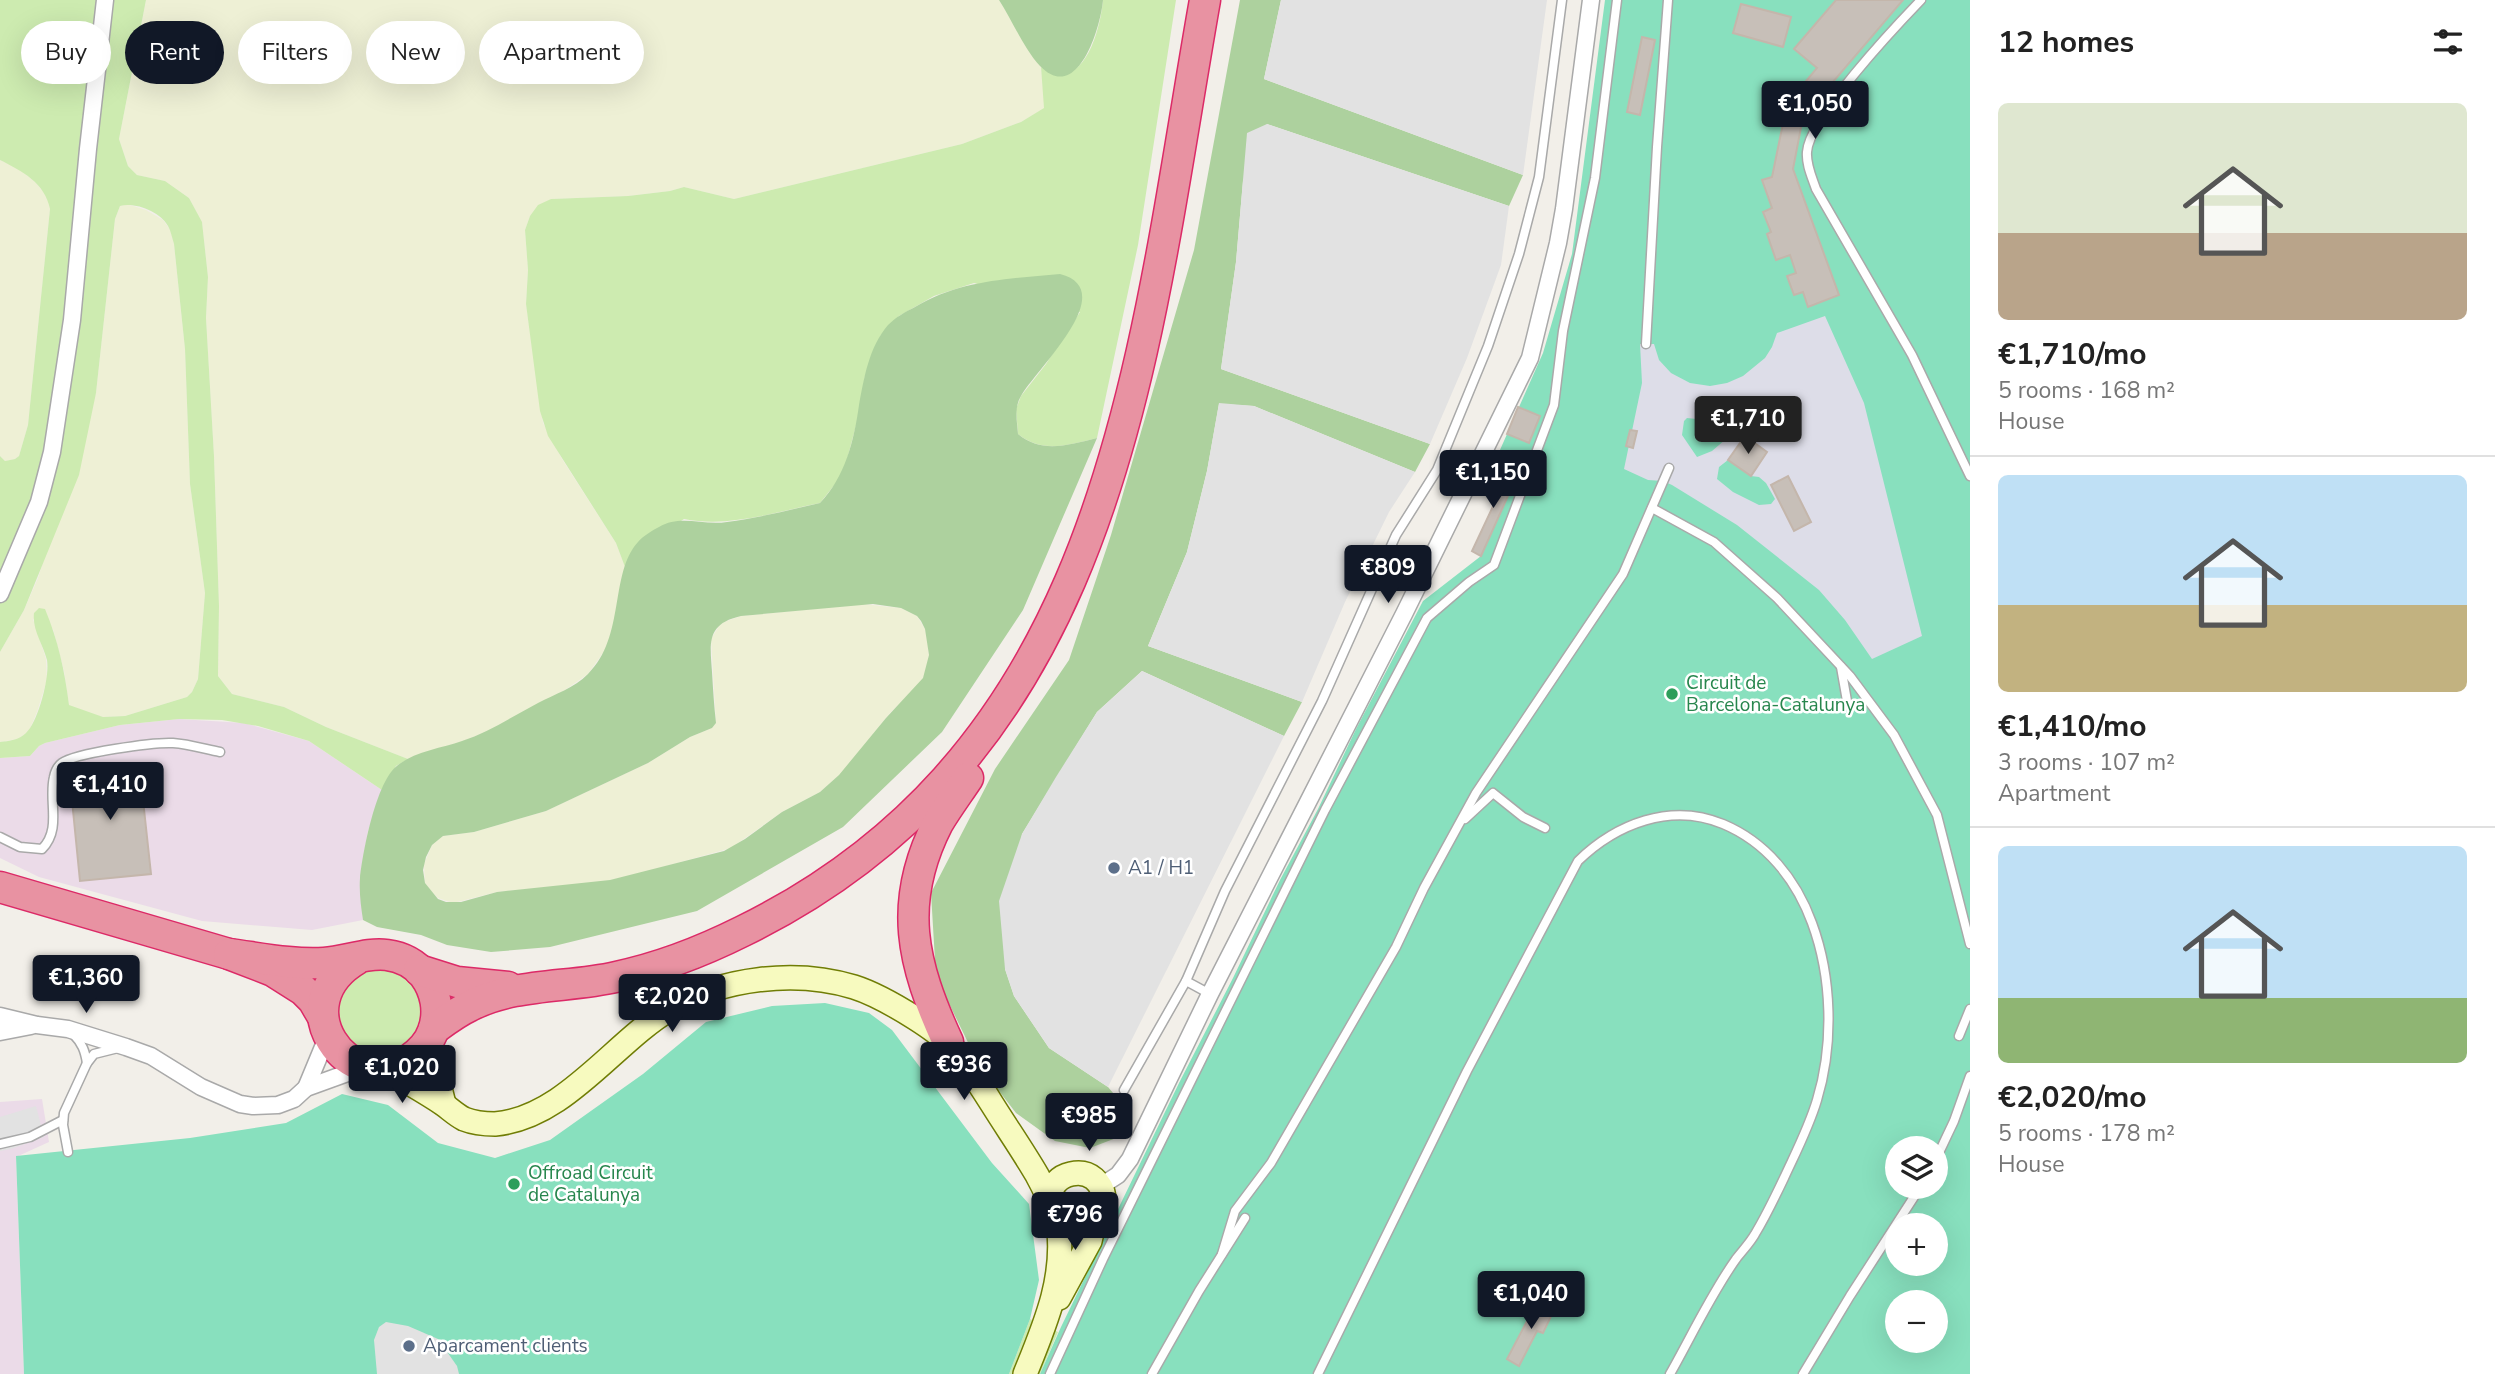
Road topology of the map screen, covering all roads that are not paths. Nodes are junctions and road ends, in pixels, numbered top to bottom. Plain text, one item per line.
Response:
1 (106, 0) edge
2 (1205, 0) edge
3 (1562, 0) edge
4 (1591, 0) edge
5 (1618, 0) edge
6 (1668, 0) edge
7 (1921, 0) edge
8 (1646, 344) dead end
9 (1669, 468) dead end
10 (1970, 476) edge
11 (1652, 508) junction
12 (0, 594) edge
13 (1841, 667) junction
14 (1014, 690) junction
15 (1847, 701) dead end
16 (220, 752) dead end
17 (1458, 826) junction
18 (1545, 828) dead end
19 (0, 836) edge
20 (0, 887) edge
21 (1970, 944) edge
22 (229, 954) junction
23 (356, 959) junction
24 (419, 970) junction
25 (1186, 981) junction
26 (533, 989) junction
27 (1210, 994) junction
28 (1970, 1009) edge
29 (0, 1016) edge
30 (37, 1025) junction
31 (325, 1026) junction
32 (68, 1029) junction
33 (0, 1032) edge
34 (431, 1035) junction
35 (1959, 1036) dead end
36 (948, 1042) junction
37 (126, 1047) junction
38 (87, 1063) junction
39 (375, 1067) junction
40 (1970, 1076) edge
41 (306, 1088) junction
42 (1124, 1090) dead end
43 (444, 1104) junction
44 (63, 1120) junction
45 (1947, 1136) edge
46 (1014, 1140) junction
47 (0, 1144) edge
48 (68, 1152) dead end
49 (1063, 1177) junction
50 (1101, 1186) junction
51 (1913, 1199) edge
52 (1048, 1200) junction
53 (1245, 1218) dead end
54 (1058, 1223) junction
55 (1094, 1224) junction
56 (1222, 1254) junction
57 (1047, 1319) junction
58 (1025, 1374) edge
59 (1049, 1374) edge
60 (1152, 1374) edge
61 (1318, 1374) edge
62 (1670, 1374) edge
63 (1803, 1374) edge

1 - 12 street
2 - 14 highway
3 - 25 lane
4 - 27 street
5 - 59 lane
6 - 8 lane
7 - 10 lane
9 - 11 lane
11 - 13 lane
11 - 17 lane
13 - 15 lane
13 - 21 lane
14 - 26 highway
14 - 36 highway
16 - 19 lane
17 - 18 lane
17 - 56 lane
20 - 22 highway
22 - 23 highway
22 - 31 highway
23 - 24 highway
23 - 31 highway
24 - 26 highway
24 - 34 highway
25 - 27 lane
25 - 42 lane
26 - 34 highway
27 - 50 street
28 - 35 lane
29 - 30 street
30 - 32 street
30 - 33 street
31 - 39 highway
31 - 41 street
32 - 37 street
32 - 38 lane
34 - 39 highway
34 - 43 street
36 - 43 street
36 - 46 street
37 - 38 lane
37 - 41 street
38 - 44 lane
39 - 41 street
39 - 43 street
40 - 45 lane
44 - 47 lane
44 - 48 lane
46 - 49 street
46 - 52 street
49 - 50 street
49 - 52 street
50 - 55 street
51 - 63 lane
52 - 54 street
53 - 56 lane
54 - 55 street
54 - 57 street
55 - 57 street
56 - 60 lane
57 - 58 street
61 - 62 lane

